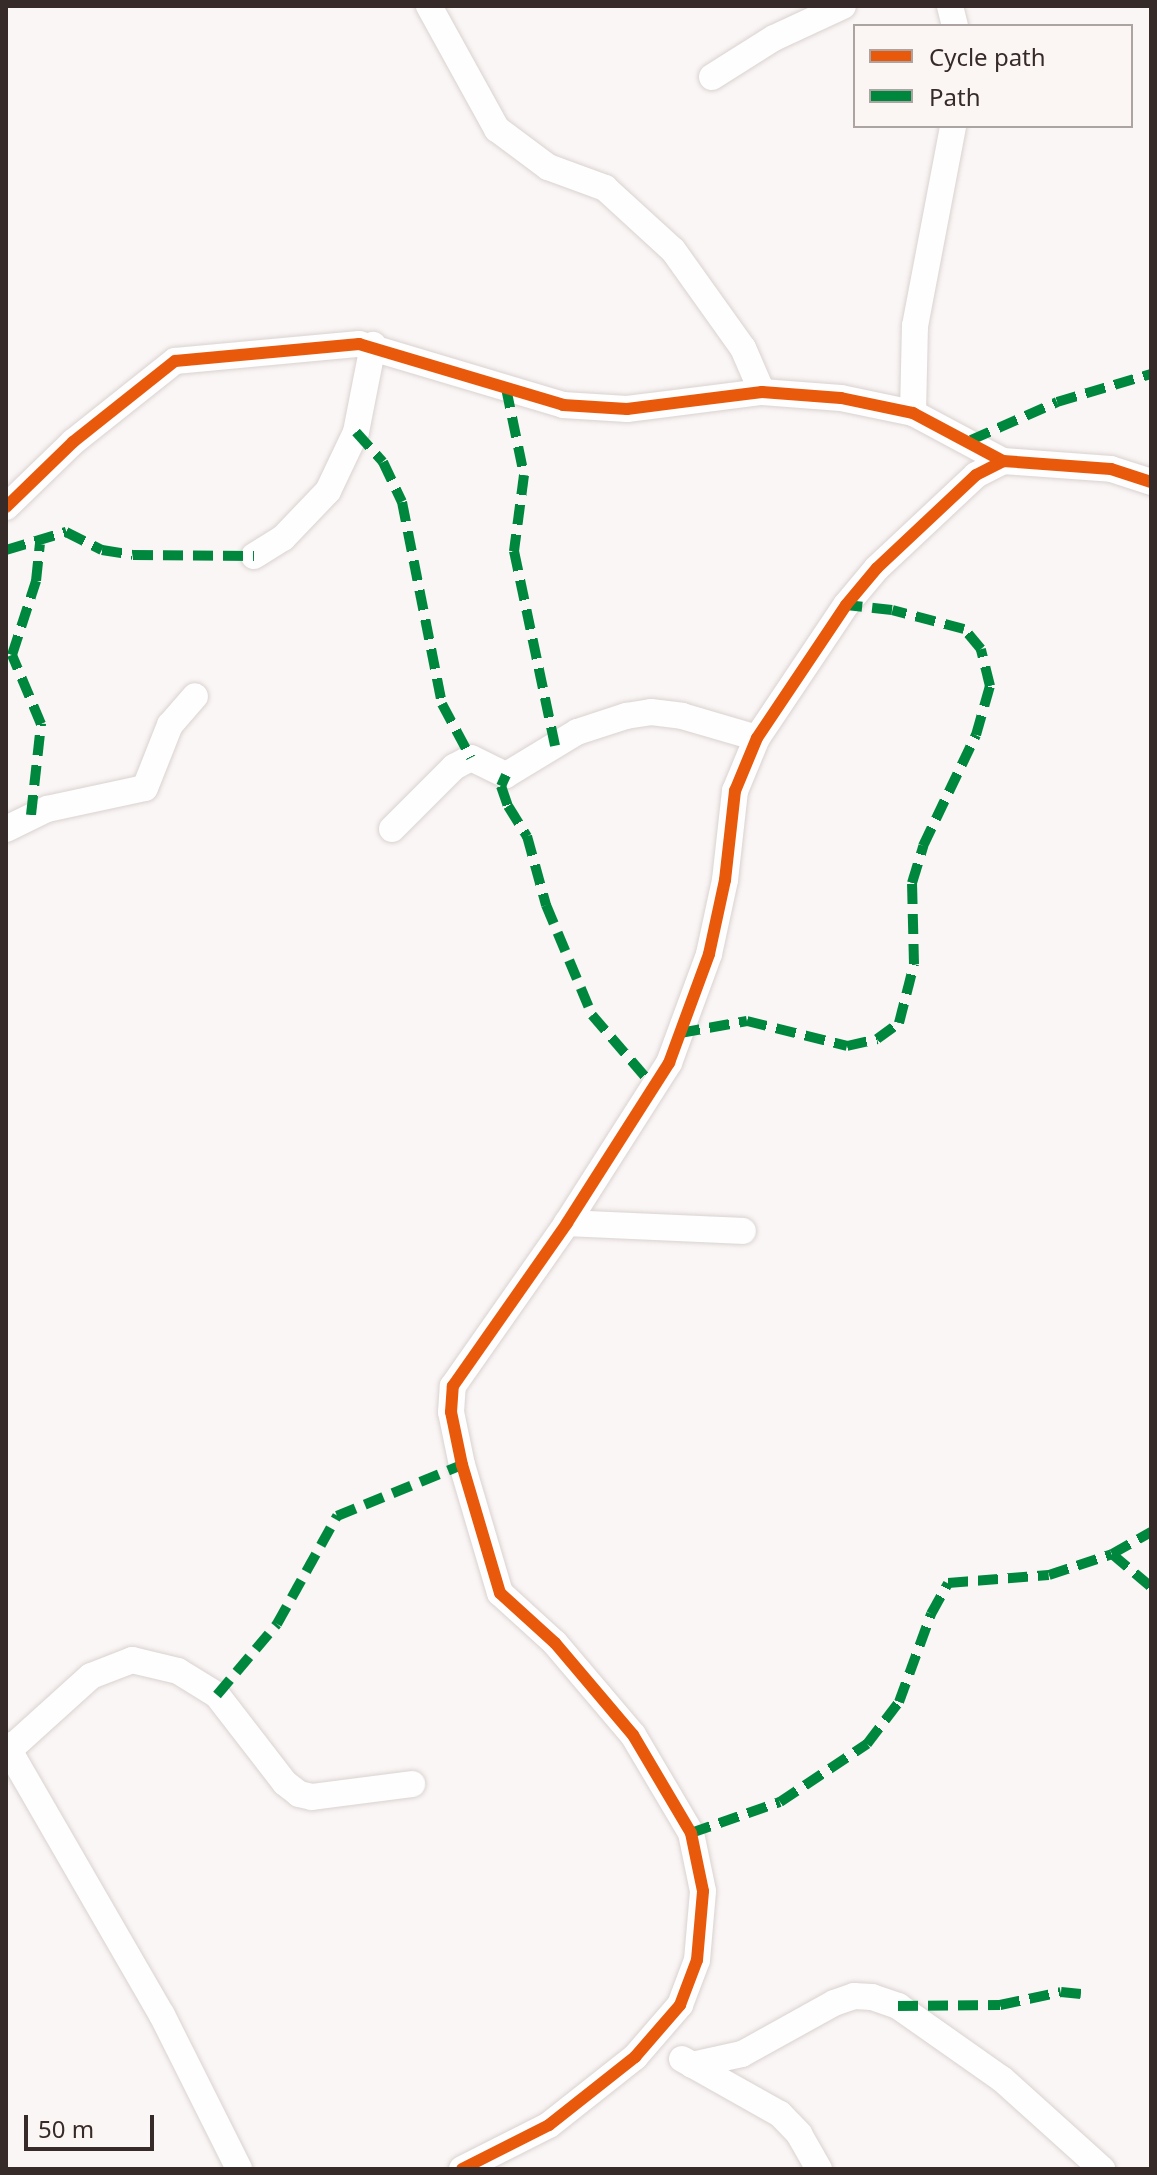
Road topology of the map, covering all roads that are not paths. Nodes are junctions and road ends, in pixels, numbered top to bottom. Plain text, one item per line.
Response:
1 (429, 6) edge
2 (843, 6) edge
3 (712, 77) dead end
4 (953, 128) edge
5 (373, 345) junction
6 (762, 392) junction
7 (913, 413) junction
8 (1003, 461) junction
9 (1151, 482) edge
10 (6, 507) edge
11 (254, 556) dead end
12 (195, 696) dead end
13 (757, 738) junction
14 (6, 829) edge
15 (392, 829) dead end
16 (567, 1223) junction
17 (743, 1231) dead end
18 (8, 1748) edge
19 (412, 1784) dead end
20 (239, 2169) edge
21 (462, 2169) edge
22 (819, 2169) edge
23 (1102, 2169) edge

1 - 6 street
2 - 3 street
4 - 7 street
5 - 6 street
5 - 10 street
5 - 11 street
6 - 7 street
7 - 8 street
8 - 9 street
8 - 13 street
12 - 14 street
13 - 15 street
13 - 16 street
16 - 17 street
16 - 21 street
18 - 19 street
18 - 20 street
22 - 23 street

